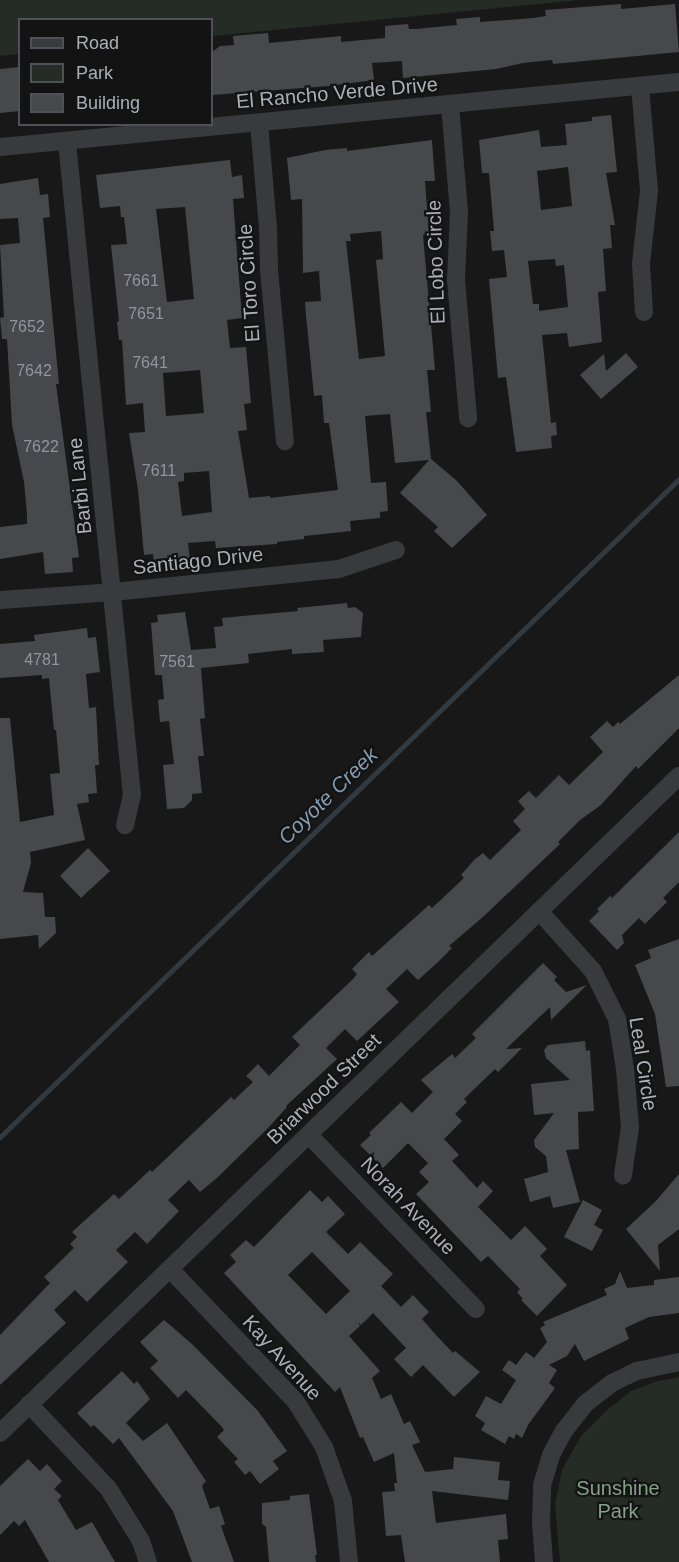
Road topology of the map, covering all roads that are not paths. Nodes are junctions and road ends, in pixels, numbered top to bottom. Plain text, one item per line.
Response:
1 (679, 82) edge
2 (640, 86) junction
3 (450, 105) junction
4 (259, 123) junction
5 (67, 142) junction
6 (0, 147) edge
7 (644, 312) dead end
8 (468, 418) dead end
9 (285, 441) dead end
10 (396, 550) dead end
11 (113, 592) junction
12 (0, 600) edge
13 (679, 776) edge
14 (125, 825) dead end
15 (540, 912) junction
16 (309, 1135) junction
17 (623, 1175) dead end
18 (170, 1269) junction
19 (476, 1309) dead end
20 (679, 1362) edge
21 (29, 1404) junction
22 (0, 1432) edge
23 (148, 1562) edge
24 (349, 1562) edge
25 (544, 1562) edge

1 - 2 street, El Rancho Verde Drive
2 - 3 street, El Rancho Verde Drive
2 - 7 street
3 - 4 street, El Rancho Verde Drive
3 - 8 street, El Lobo Circle
4 - 5 street, El Rancho Verde Drive
4 - 9 street, El Toro Circle
5 - 6 street, El Rancho Verde Drive
5 - 11 street, Barbi Lane
10 - 11 street, Santiago Drive
11 - 12 street, Santiago Drive
11 - 14 street, Barbi Lane
13 - 15 street, Briarwood Street
15 - 16 street, Briarwood Street
15 - 17 street, Leal Circle
16 - 18 street, Briarwood Street
16 - 19 street, Norah Avenue
18 - 21 street, Briarwood Street
18 - 24 street, Kay Avenue
20 - 25 street
21 - 22 street, Briarwood Street
21 - 23 street

